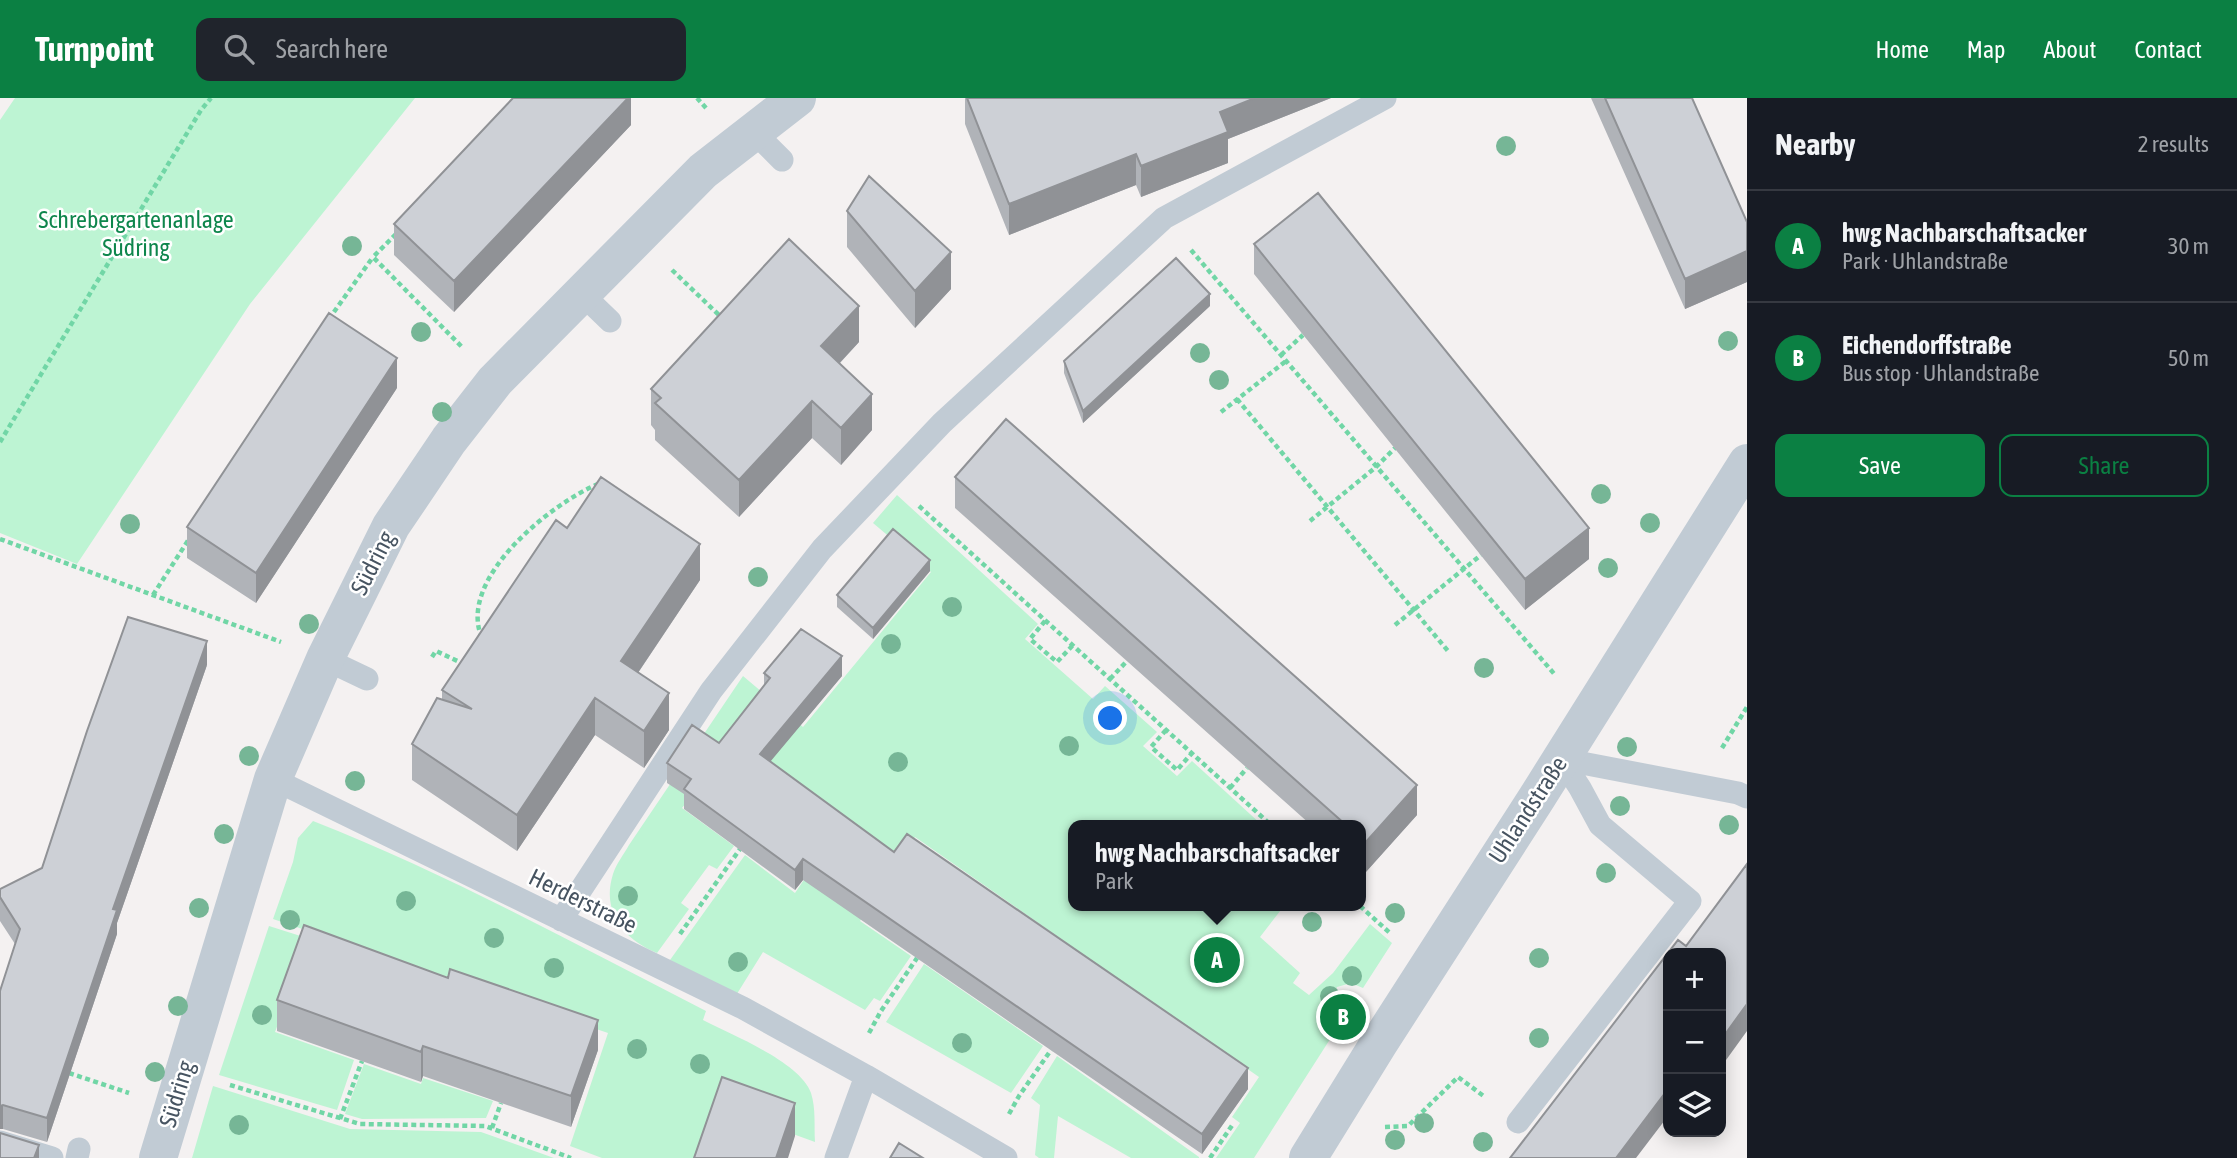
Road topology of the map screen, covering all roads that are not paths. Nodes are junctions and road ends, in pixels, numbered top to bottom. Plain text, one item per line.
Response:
1 (797, 98) edge
2 (1385, 98) edge
3 (753, 131) junction
4 (782, 160) dead end
5 (582, 294) junction
6 (610, 321) dead end
7 (1747, 463) edge
8 (325, 659) junction
9 (367, 679) dead end
10 (1561, 759) junction
11 (274, 779) junction
12 (1747, 797) edge
13 (561, 920) junction
14 (859, 1072) junction
15 (1518, 1122) road end
16 (0, 1142) edge
17 (998, 1153) edge
18 (52, 1158) edge
19 (158, 1158) edge
20 (836, 1158) edge
21 (1308, 1158) edge

1 - 3 street, Südring
2 - 13 lane
3 - 4 lane
3 - 5 street, Südring
5 - 6 lane
5 - 8 street, Südring
7 - 10 street, Uhlandstraße
8 - 9 lane
8 - 11 street, Südring
10 - 12 lane
10 - 15 lane
10 - 21 street, Uhlandstraße
11 - 13 lane, Herderstraße
11 - 19 street, Südring
13 - 14 lane, Herderstraße
14 - 17 lane, Herderstraße
14 - 20 lane
16 - 18 lane

